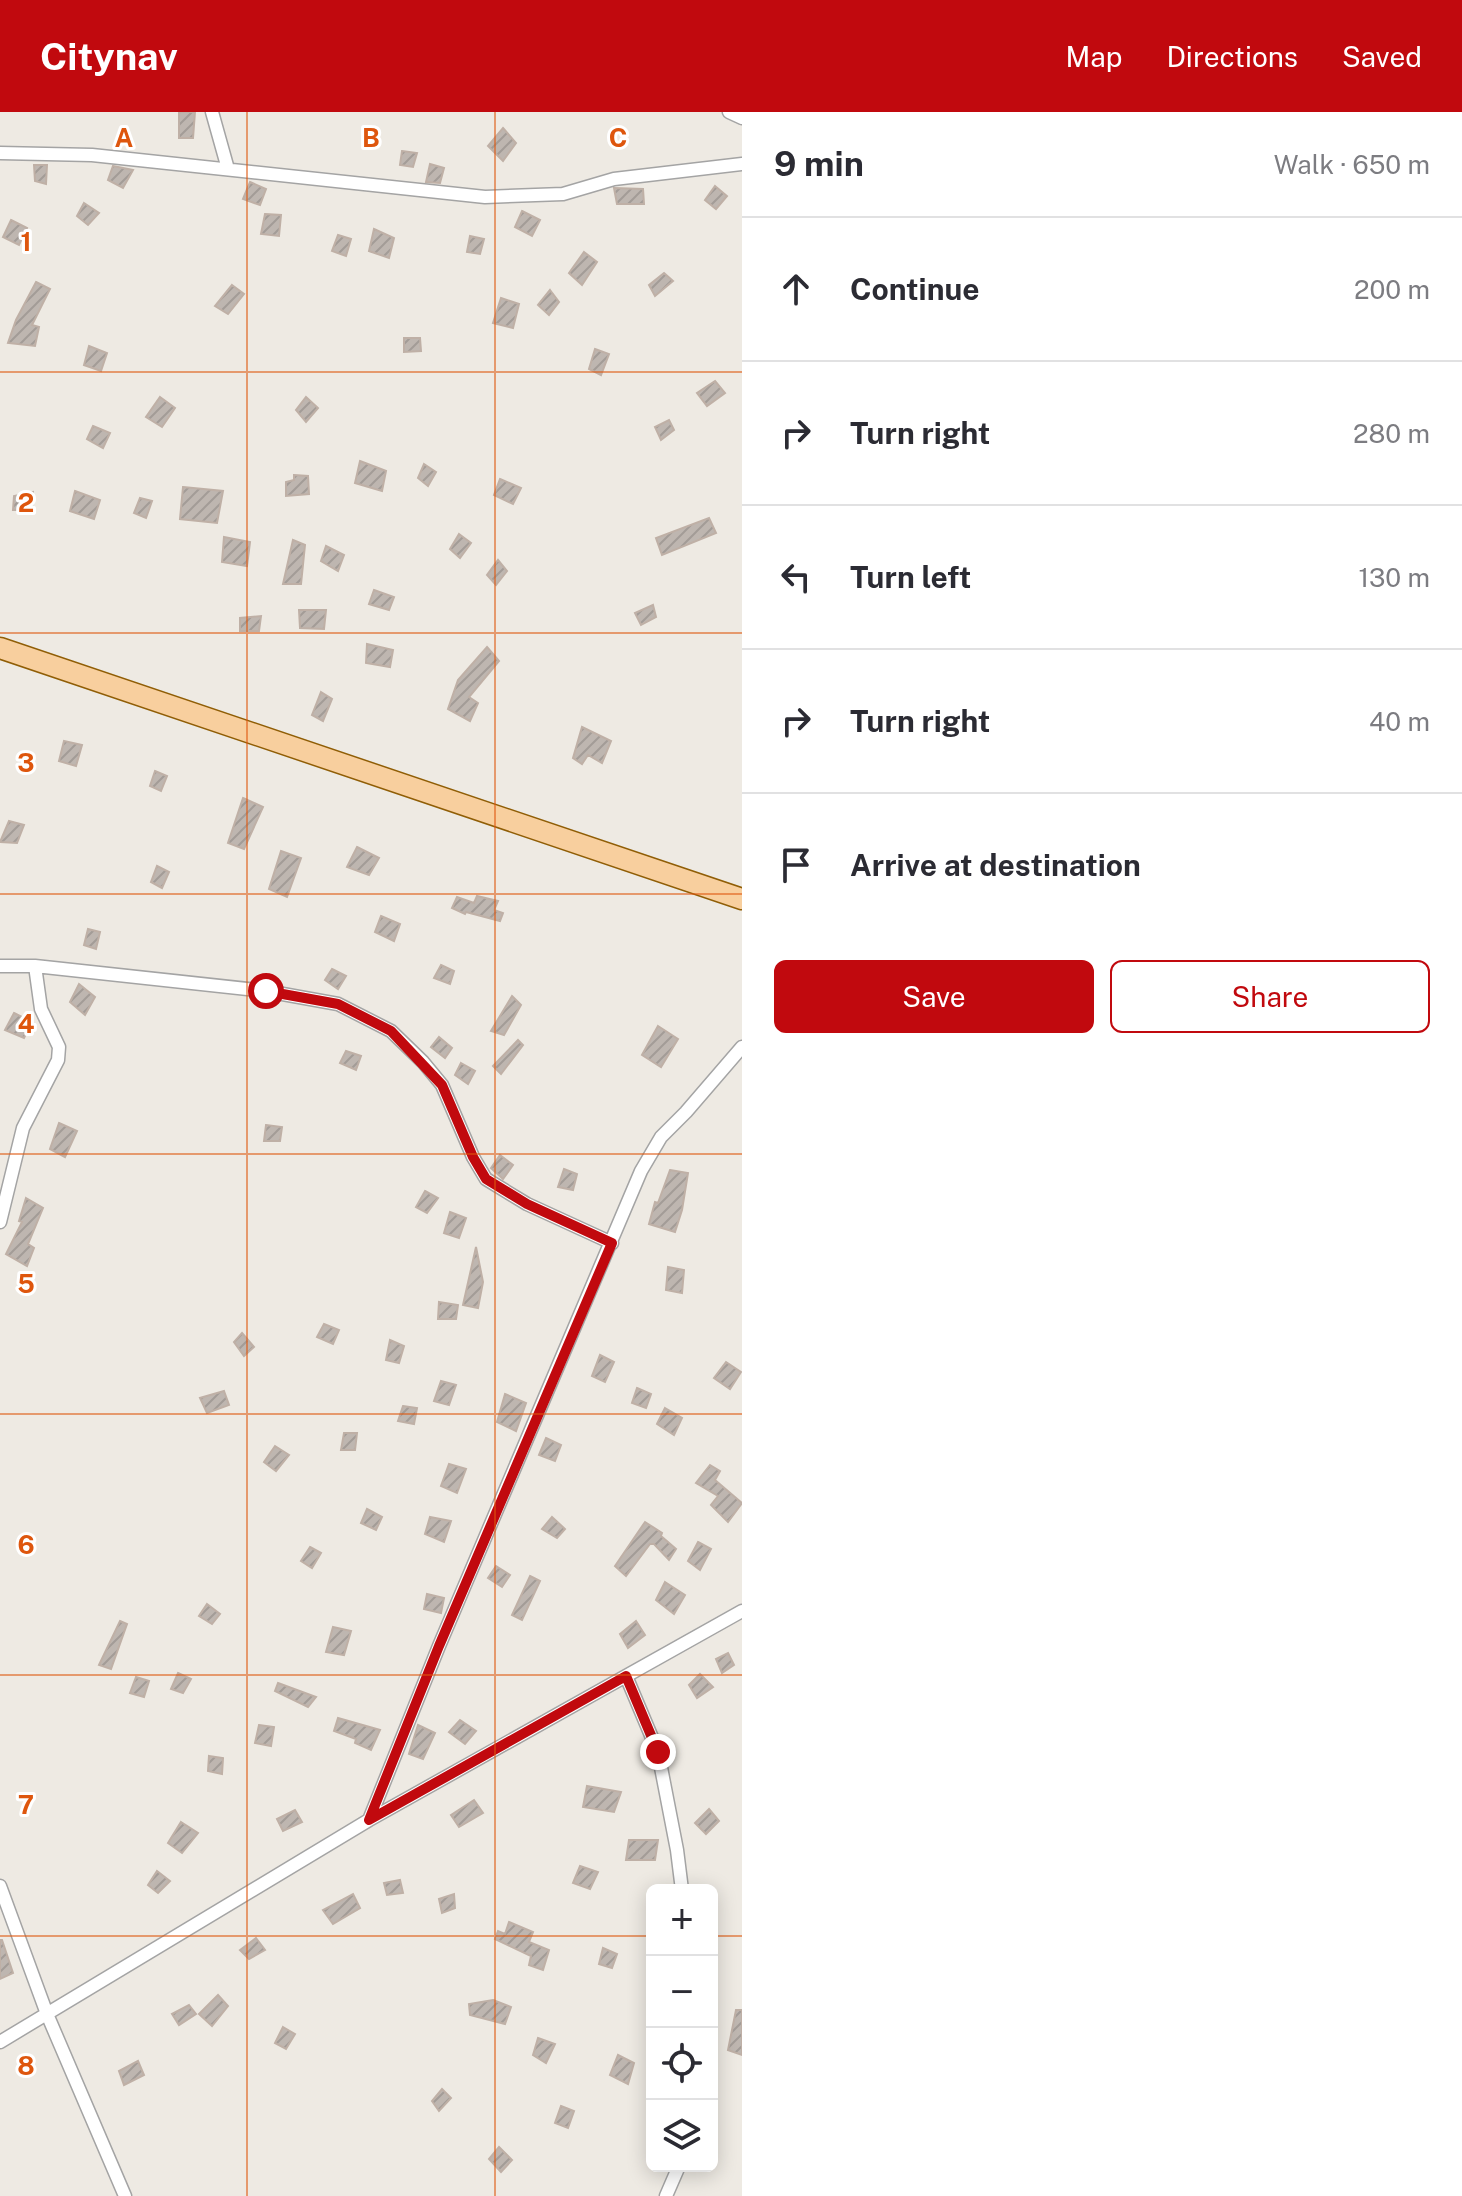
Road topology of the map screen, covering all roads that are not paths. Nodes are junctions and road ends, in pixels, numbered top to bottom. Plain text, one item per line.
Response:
1 (212, 112) edge
2 (729, 112) edge
3 (742, 118) edge
4 (0, 153) edge
5 (742, 164) edge
6 (228, 169) junction
7 (0, 648) edge
8 (742, 899) edge
9 (0, 966) edge
10 (35, 966) junction
11 (742, 1047) edge
12 (0, 1222) edge
13 (612, 1243) junction
14 (742, 1611) edge
15 (626, 1676) junction
16 (369, 1820) junction
17 (681, 1884) edge
18 (0, 1886) edge
19 (47, 2014) junction
20 (0, 2042) edge
21 (676, 2172) edge
22 (125, 2196) edge
23 (666, 2196) edge

1 - 6 street
2 - 3 street
4 - 6 street
5 - 6 street
7 - 8 main road
9 - 10 street
10 - 12 street
10 - 13 street
11 - 13 street
13 - 16 street
14 - 15 street
15 - 16 street
15 - 17 street
16 - 19 street
18 - 19 street
19 - 20 street
19 - 22 street
21 - 23 street

